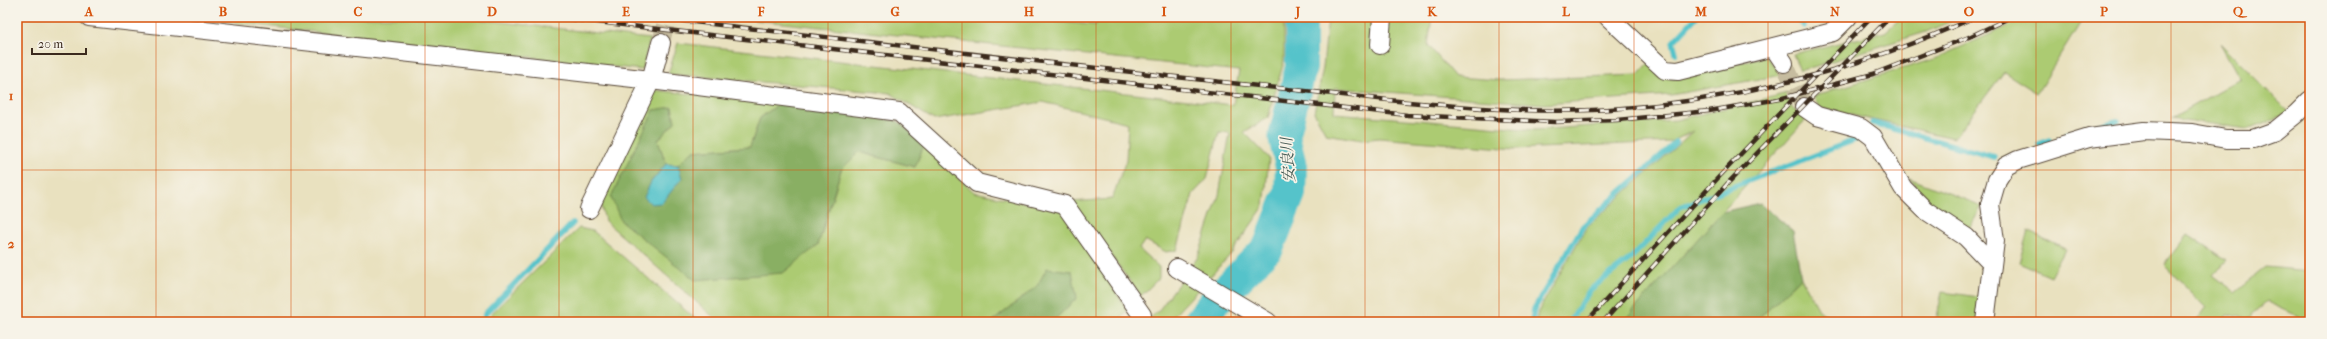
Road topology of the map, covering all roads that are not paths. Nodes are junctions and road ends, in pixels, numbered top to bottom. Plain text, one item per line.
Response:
1 (89, 17) edge
2 (1382, 17) edge
3 (1608, 17) edge
4 (1848, 17) edge
5 (127, 19) edge
6 (661, 43) tunnel mouth
7 (1380, 45) dead end
8 (1774, 48) junction
9 (1784, 63) tunnel mouth
10 (652, 80) junction
11 (2310, 100) edge
12 (1804, 107) tunnel mouth
13 (589, 209) dead end
14 (1992, 264) junction
15 (1180, 271) dead end
16 (1142, 315) dead end
17 (1268, 322) edge
18 (1985, 322) edge

1 - 5 street
2 - 7 street
3 - 8 street
4 - 8 street
5 - 10 street
6 - 10 street
8 - 9 street
10 - 13 street
10 - 16 street
11 - 14 street
12 - 14 street
14 - 18 street
15 - 17 street

